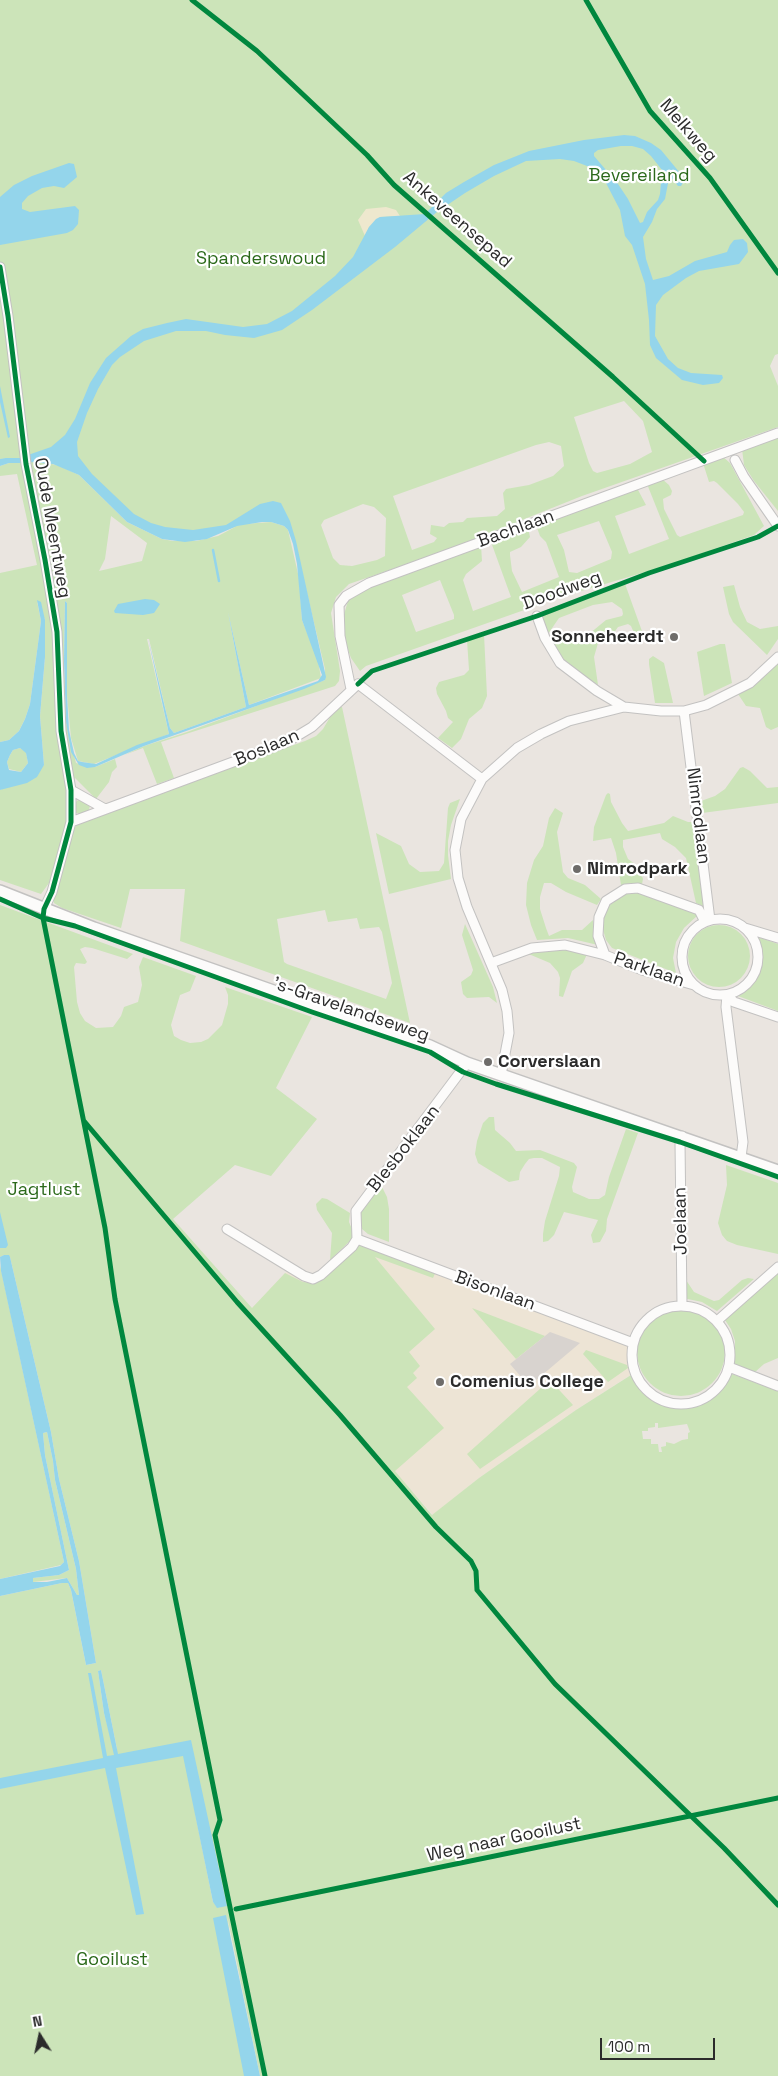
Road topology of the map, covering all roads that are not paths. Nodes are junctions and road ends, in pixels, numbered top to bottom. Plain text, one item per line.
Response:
1 (0, 267) edge
2 (778, 433) edge
3 (735, 460) dead end
4 (778, 526) edge
5 (537, 616) dead end
6 (778, 657) edge
7 (351, 689) junction
8 (624, 708) junction
9 (684, 711) junction
10 (482, 779) junction
11 (72, 790) junction
12 (105, 809) junction
13 (71, 822) junction
14 (0, 891) edge
15 (44, 909) junction
16 (708, 921) junction
17 (745, 928) junction
18 (778, 938) edge
19 (605, 954) junction
20 (491, 963) junction
21 (694, 985) junction
22 (727, 995) junction
23 (778, 1017) edge
24 (467, 1063) junction
25 (502, 1075) junction
26 (682, 1136) junction
27 (741, 1157) junction
28 (778, 1170) edge
29 (227, 1229) dead end
30 (357, 1239) junction
31 (778, 1267) edge
32 (682, 1306) junction
33 (717, 1321) junction
34 (634, 1343) junction
35 (729, 1367) junction
36 (778, 1386) edge

1 - 11 street, Oude Meentweg
2 - 7 street, Bachlaan
3 - 4 street
5 - 8 street
6 - 9 street
7 - 10 street
7 - 12 street, Boslaan
8 - 9 street
8 - 10 street
9 - 16 street, Nimrodlaan
10 - 20 street
11 - 12 street
11 - 13 street, Oude Meentweg
12 - 13 street, Boslaan
13 - 15 street, Oude Meentweg
14 - 15 street, 's-Gravelandseweg
15 - 24 street, 's-Gravelandseweg
16 - 17 street
16 - 19 street, Parklaan
16 - 21 street
17 - 18 street
17 - 22 street
19 - 20 street, Parklaan
19 - 21 street, Parklaan
20 - 25 street
21 - 22 street
22 - 23 street
22 - 27 street
24 - 25 street, 's-Gravelandseweg
24 - 30 street, Blesboklaan
25 - 26 street, 's-Gravelandseweg
26 - 27 street, 's-Gravelandseweg
26 - 32 street, Joelaan
27 - 28 street, 's-Gravelandseweg
29 - 30 street
30 - 34 street, Bisonlaan
31 - 33 street
32 - 33 street
32 - 34 street
33 - 35 street
34 - 35 street
35 - 36 street

